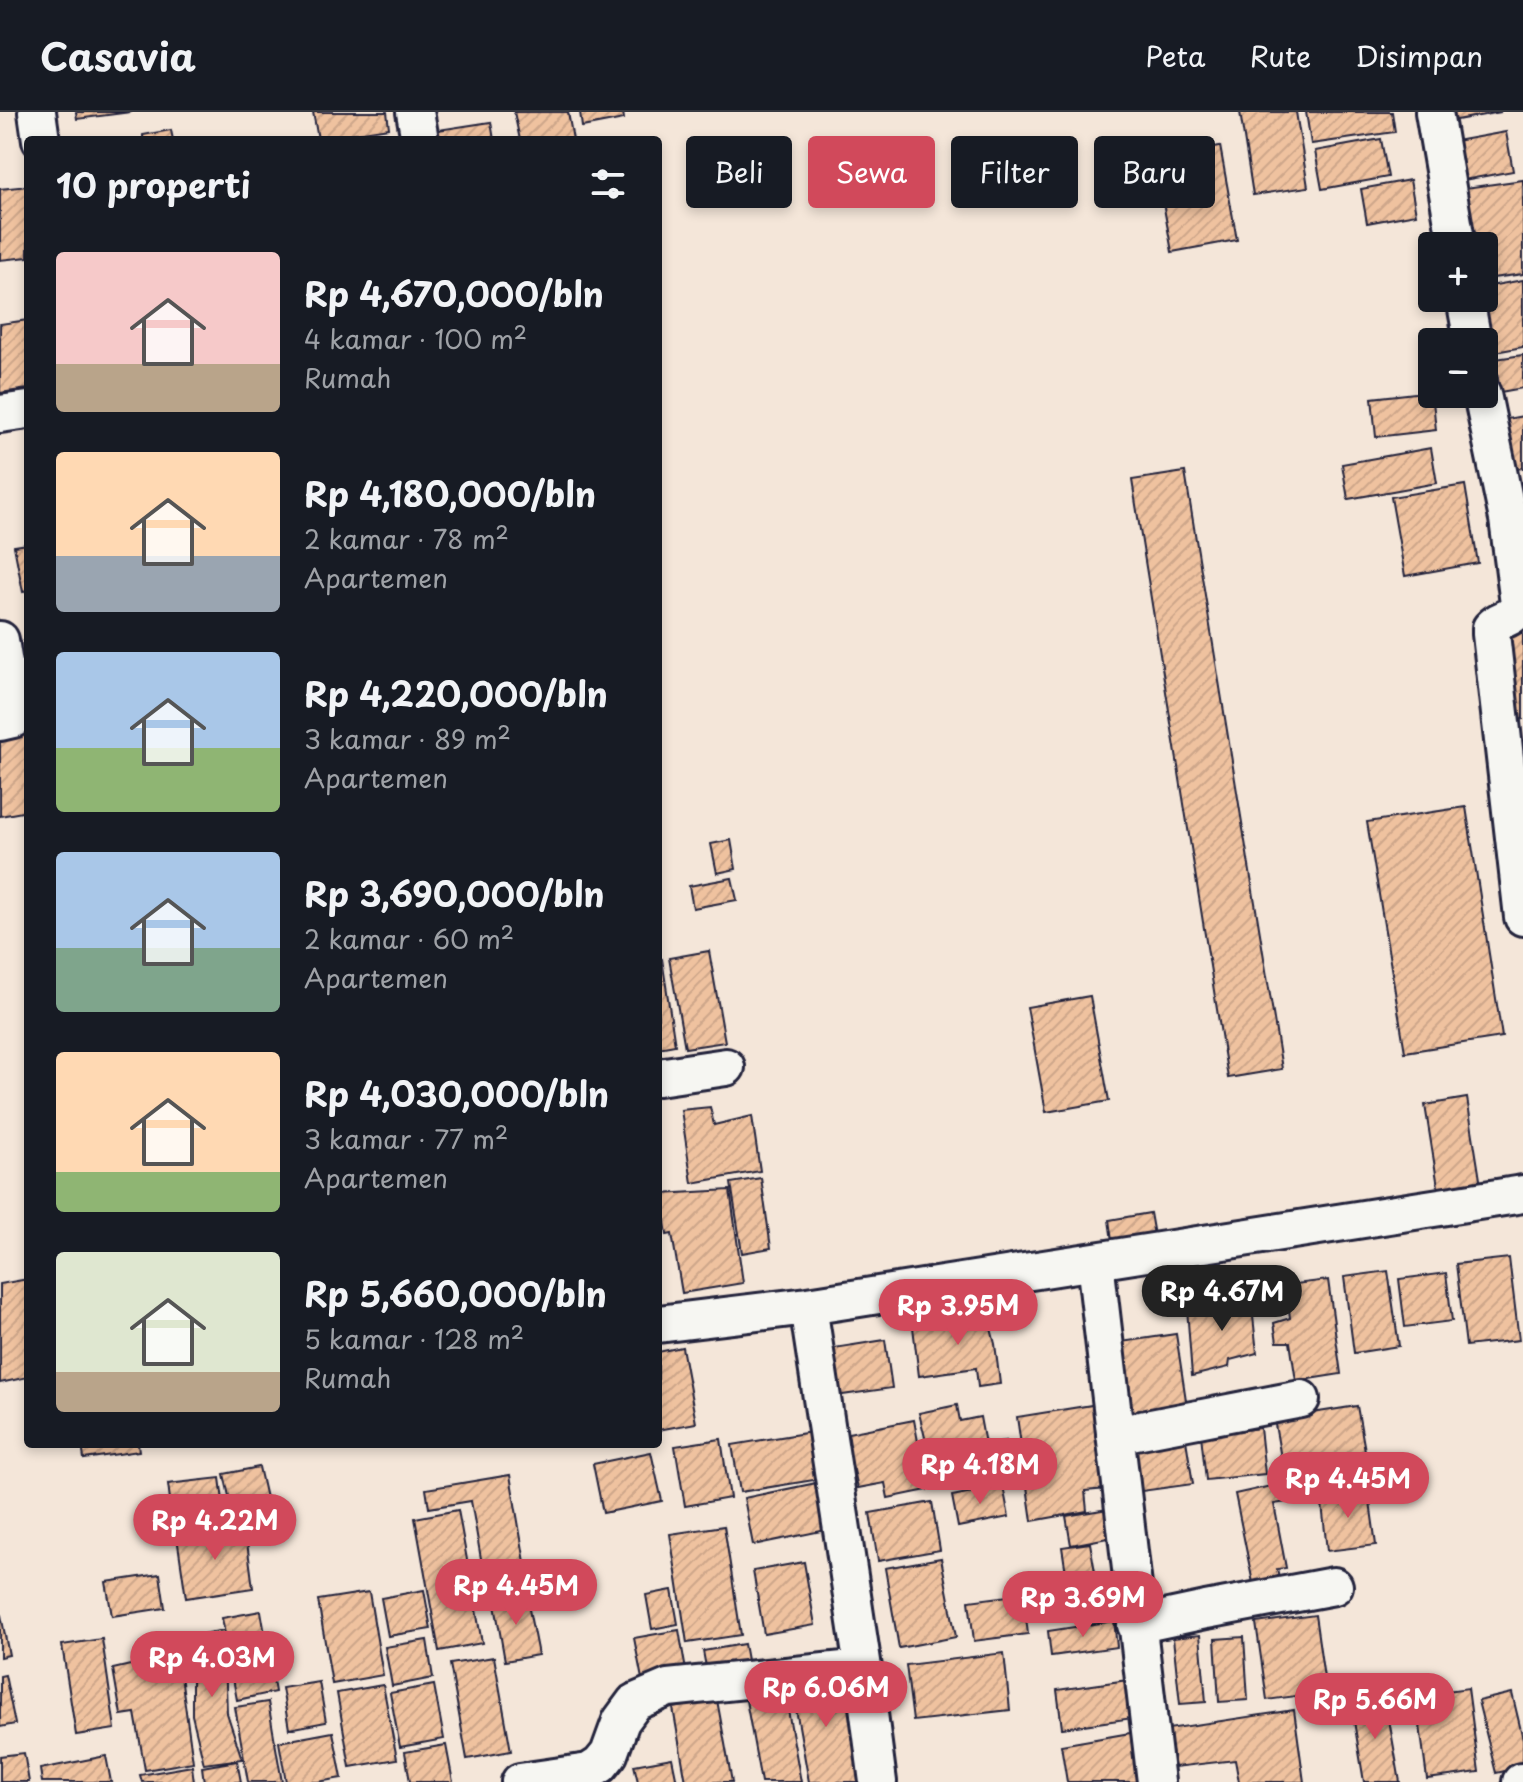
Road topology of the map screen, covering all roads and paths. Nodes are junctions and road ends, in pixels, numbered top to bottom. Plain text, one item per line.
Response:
1 (37, 112) edge
2 (415, 112) edge
3 (1434, 112) edge
4 (40, 136) edge
5 (419, 136) edge
6 (1455, 232) edge
7 (1485, 408) edge
8 (24, 411) edge
9 (0, 414) edge
10 (0, 640) edge
11 (14, 719) edge
12 (1523, 917) edge
13 (726, 1067) dead end
14 (662, 1076) edge
15 (1523, 1194) edge
16 (1095, 1262) junction
17 (808, 1306) junction
18 (662, 1324) edge
19 (1301, 1399) dead end
20 (1115, 1435) junction
21 (1334, 1586) dead end
22 (1136, 1625) junction
23 (863, 1668) junction
24 (520, 1782) edge
25 (878, 1782) edge
26 (1156, 1782) edge

1 - 4 street
2 - 5 street
3 - 6 street
7 - 12 street
8 - 9 street
10 - 11 street
13 - 14 street
15 - 16 street
16 - 17 street
16 - 20 street
17 - 18 street
17 - 23 street
19 - 20 street
20 - 22 street
21 - 22 street
22 - 26 street
23 - 24 street
23 - 25 street

